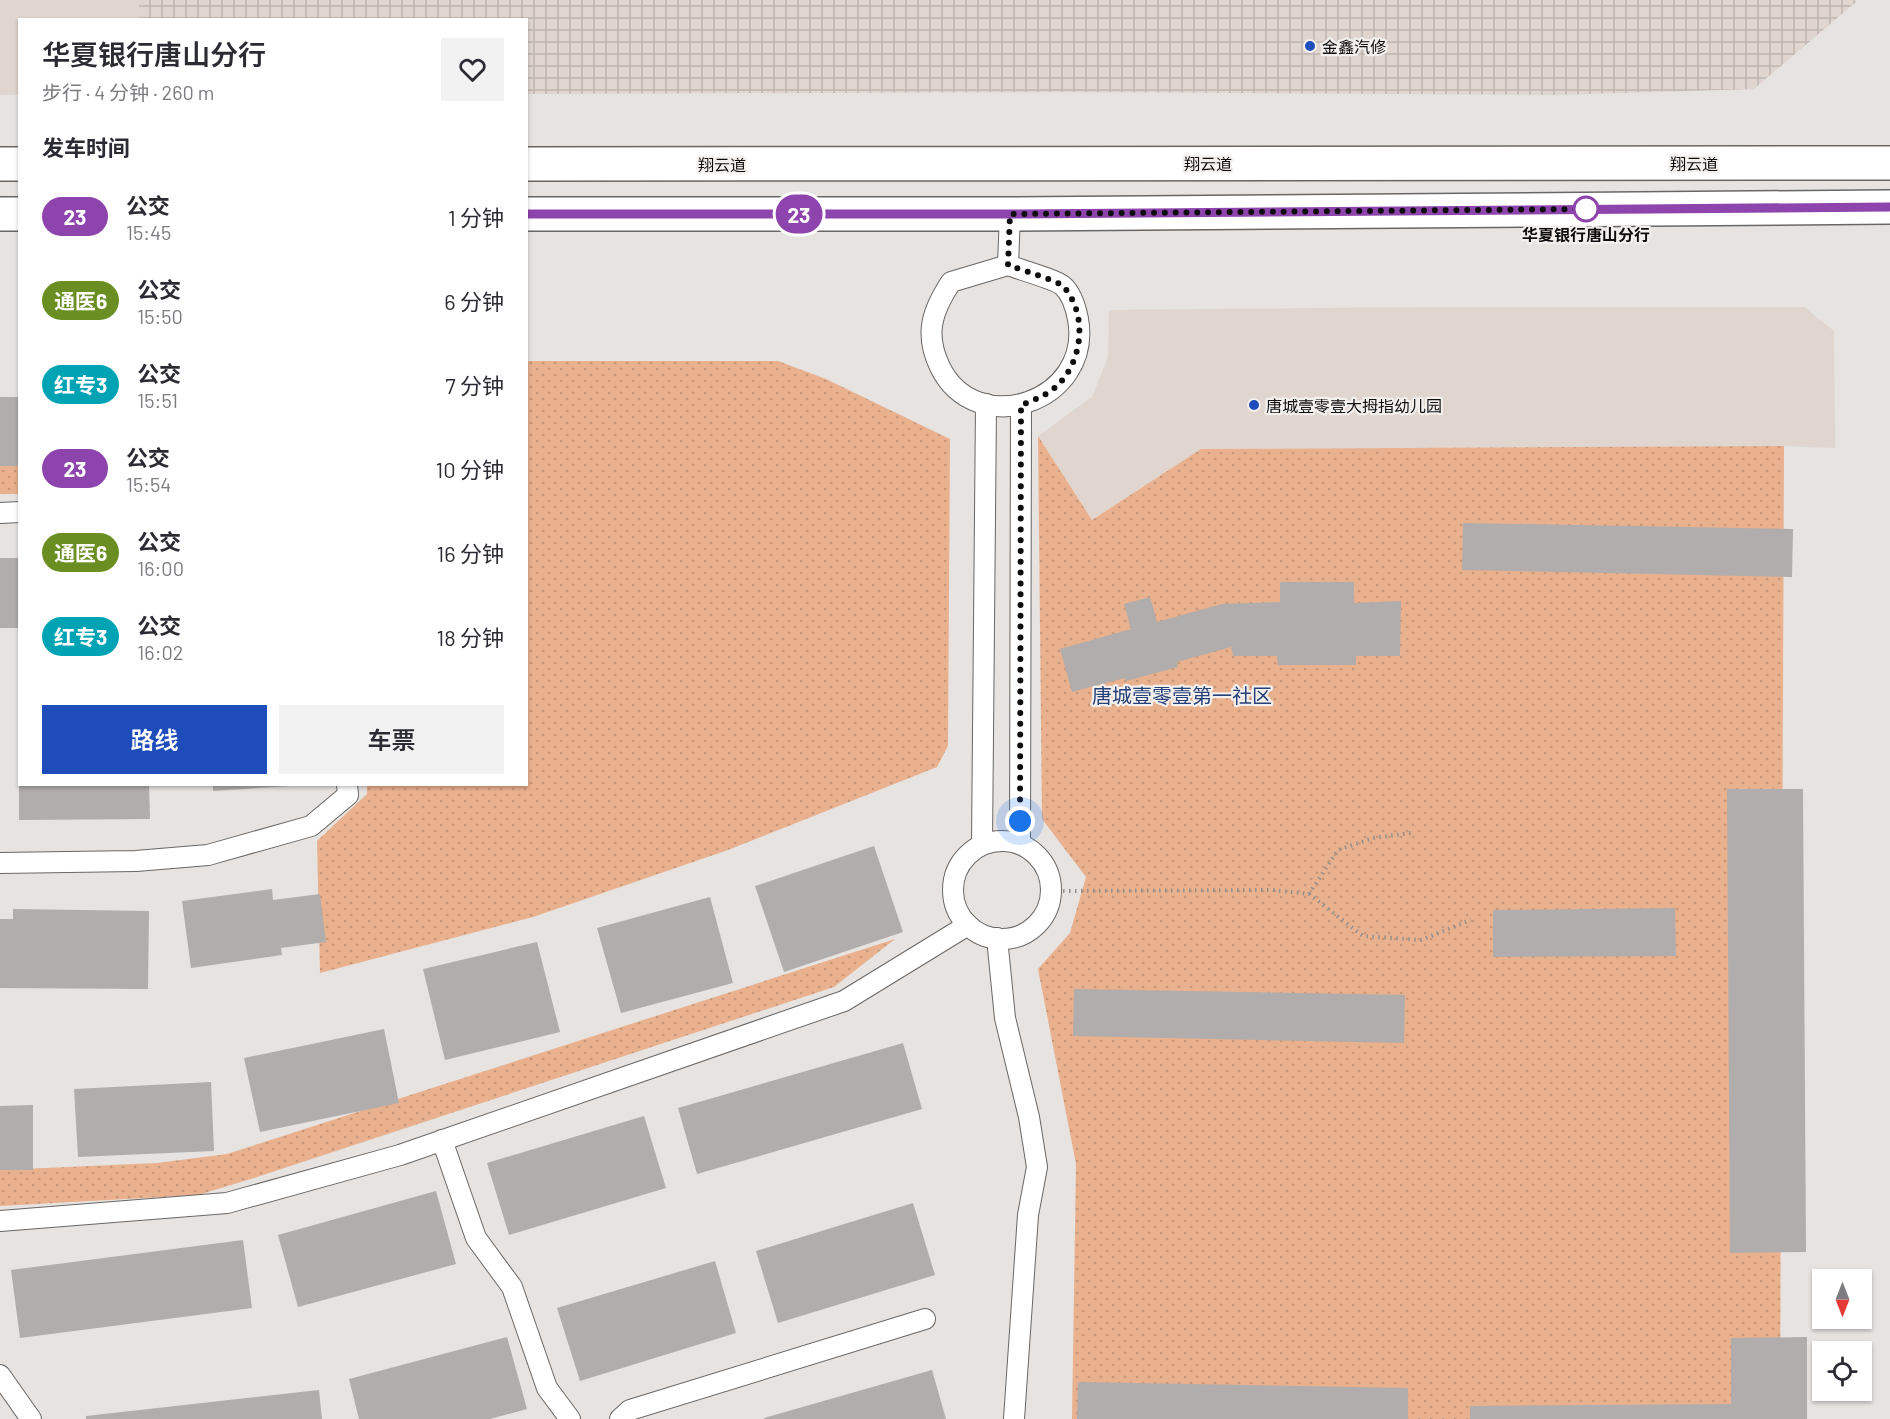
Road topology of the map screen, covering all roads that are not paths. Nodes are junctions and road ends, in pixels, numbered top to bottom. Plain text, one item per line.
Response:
1 (1890, 163) edge
2 (18, 164) edge
3 (528, 164) edge
4 (0, 165) edge
5 (1890, 207) edge
6 (0, 214) edge
7 (18, 214) edge
8 (528, 214) edge
9 (1010, 214) junction
10 (1008, 265) junction
11 (986, 404) junction
12 (1021, 405) junction
13 (18, 512) edge
14 (0, 513) edge
15 (347, 786) edge
16 (1020, 844) junction
17 (982, 845) junction
18 (0, 863) edge
19 (968, 925) junction
20 (997, 938) junction
21 (442, 1140) junction
22 (0, 1221) edge
23 (925, 1319) dead end
24 (0, 1375) edge
25 (629, 1416) edge
26 (31, 1419) edge
27 (570, 1419) edge
28 (1014, 1419) edge

1 - 3 main road, 翔云道
2 - 4 main road
5 - 9 main road
6 - 7 main road
8 - 9 main road
9 - 10 lane
10 - 11 lane
10 - 12 lane
11 - 12 lane
11 - 17 lane
12 - 16 lane
13 - 14 lane
15 - 18 lane
16 - 17 lane
16 - 20 lane
17 - 19 lane
19 - 20 lane
19 - 21 lane
20 - 28 lane
21 - 22 lane
21 - 27 lane
23 - 25 lane
24 - 26 lane

